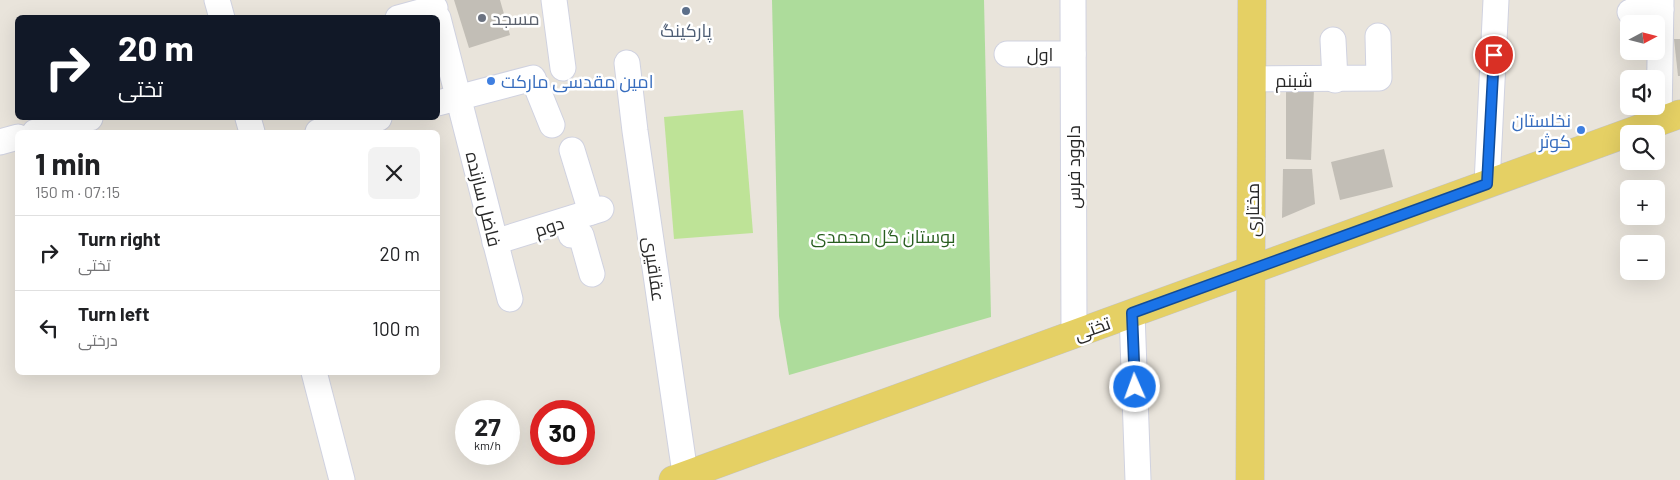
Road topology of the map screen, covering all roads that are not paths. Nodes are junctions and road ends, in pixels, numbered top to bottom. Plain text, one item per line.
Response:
1 (217, 0) edge
2 (554, 0) edge
3 (1073, 0) edge
4 (1252, 0) edge
5 (1496, 0) edge
6 (1661, 5) edge
7 (436, 11) edge
8 (1630, 12) dead end
9 (221, 15) edge
10 (414, 15) edge
11 (1378, 36) dead end
12 (1333, 40) dead end
13 (440, 41) edge
14 (1007, 54) dead end
15 (1073, 54) junction
16 (627, 63) dead end
17 (563, 68) dead end
18 (1252, 79) junction
19 (1336, 80) junction
20 (448, 101) edge
21 (1670, 118) edge
22 (82, 120) edge
23 (370, 120) edge
24 (552, 125) dead end
25 (43, 130) edge
26 (327, 130) edge
27 (15, 138) edge
28 (0, 142) edge
29 (572, 150) dead end
30 (1487, 184) junction
31 (567, 220) junction
32 (496, 242) junction
33 (1251, 264) junction
34 (592, 274) dead end
35 (510, 299) dead end
36 (1132, 313) junction
37 (1074, 334) junction
38 (315, 375) edge
39 (682, 478) edge
40 (342, 480) edge
41 (1138, 480) edge
42 (1250, 480) edge

1 - 9 street
2 - 17 street
3 - 15 street, داوود فرس
4 - 18 main road, مختاری
5 - 30 street
6 - 8 street
6 - 21 street
7 - 10 street
11 - 19 street, شبنم
12 - 19 street, شبنم
13 - 20 street, فاضل سازنده
14 - 15 street, اول
15 - 37 street, داوود فرس
16 - 39 street, عقاقیری
18 - 19 street, شبنم
18 - 33 main road, مختاری
20 - 24 street
20 - 32 street, فاضل سازنده
21 - 30 main road, تختی
22 - 25 street
23 - 26 street
27 - 28 street
29 - 31 street, دوم
30 - 33 main road, تختی
31 - 32 street, دوم
31 - 34 street
32 - 35 street, فاضل سازنده
33 - 36 main road, تختی
33 - 42 main road, مختاری
36 - 37 main road, تختی
36 - 41 street
37 - 39 main road, تختی
38 - 40 street

